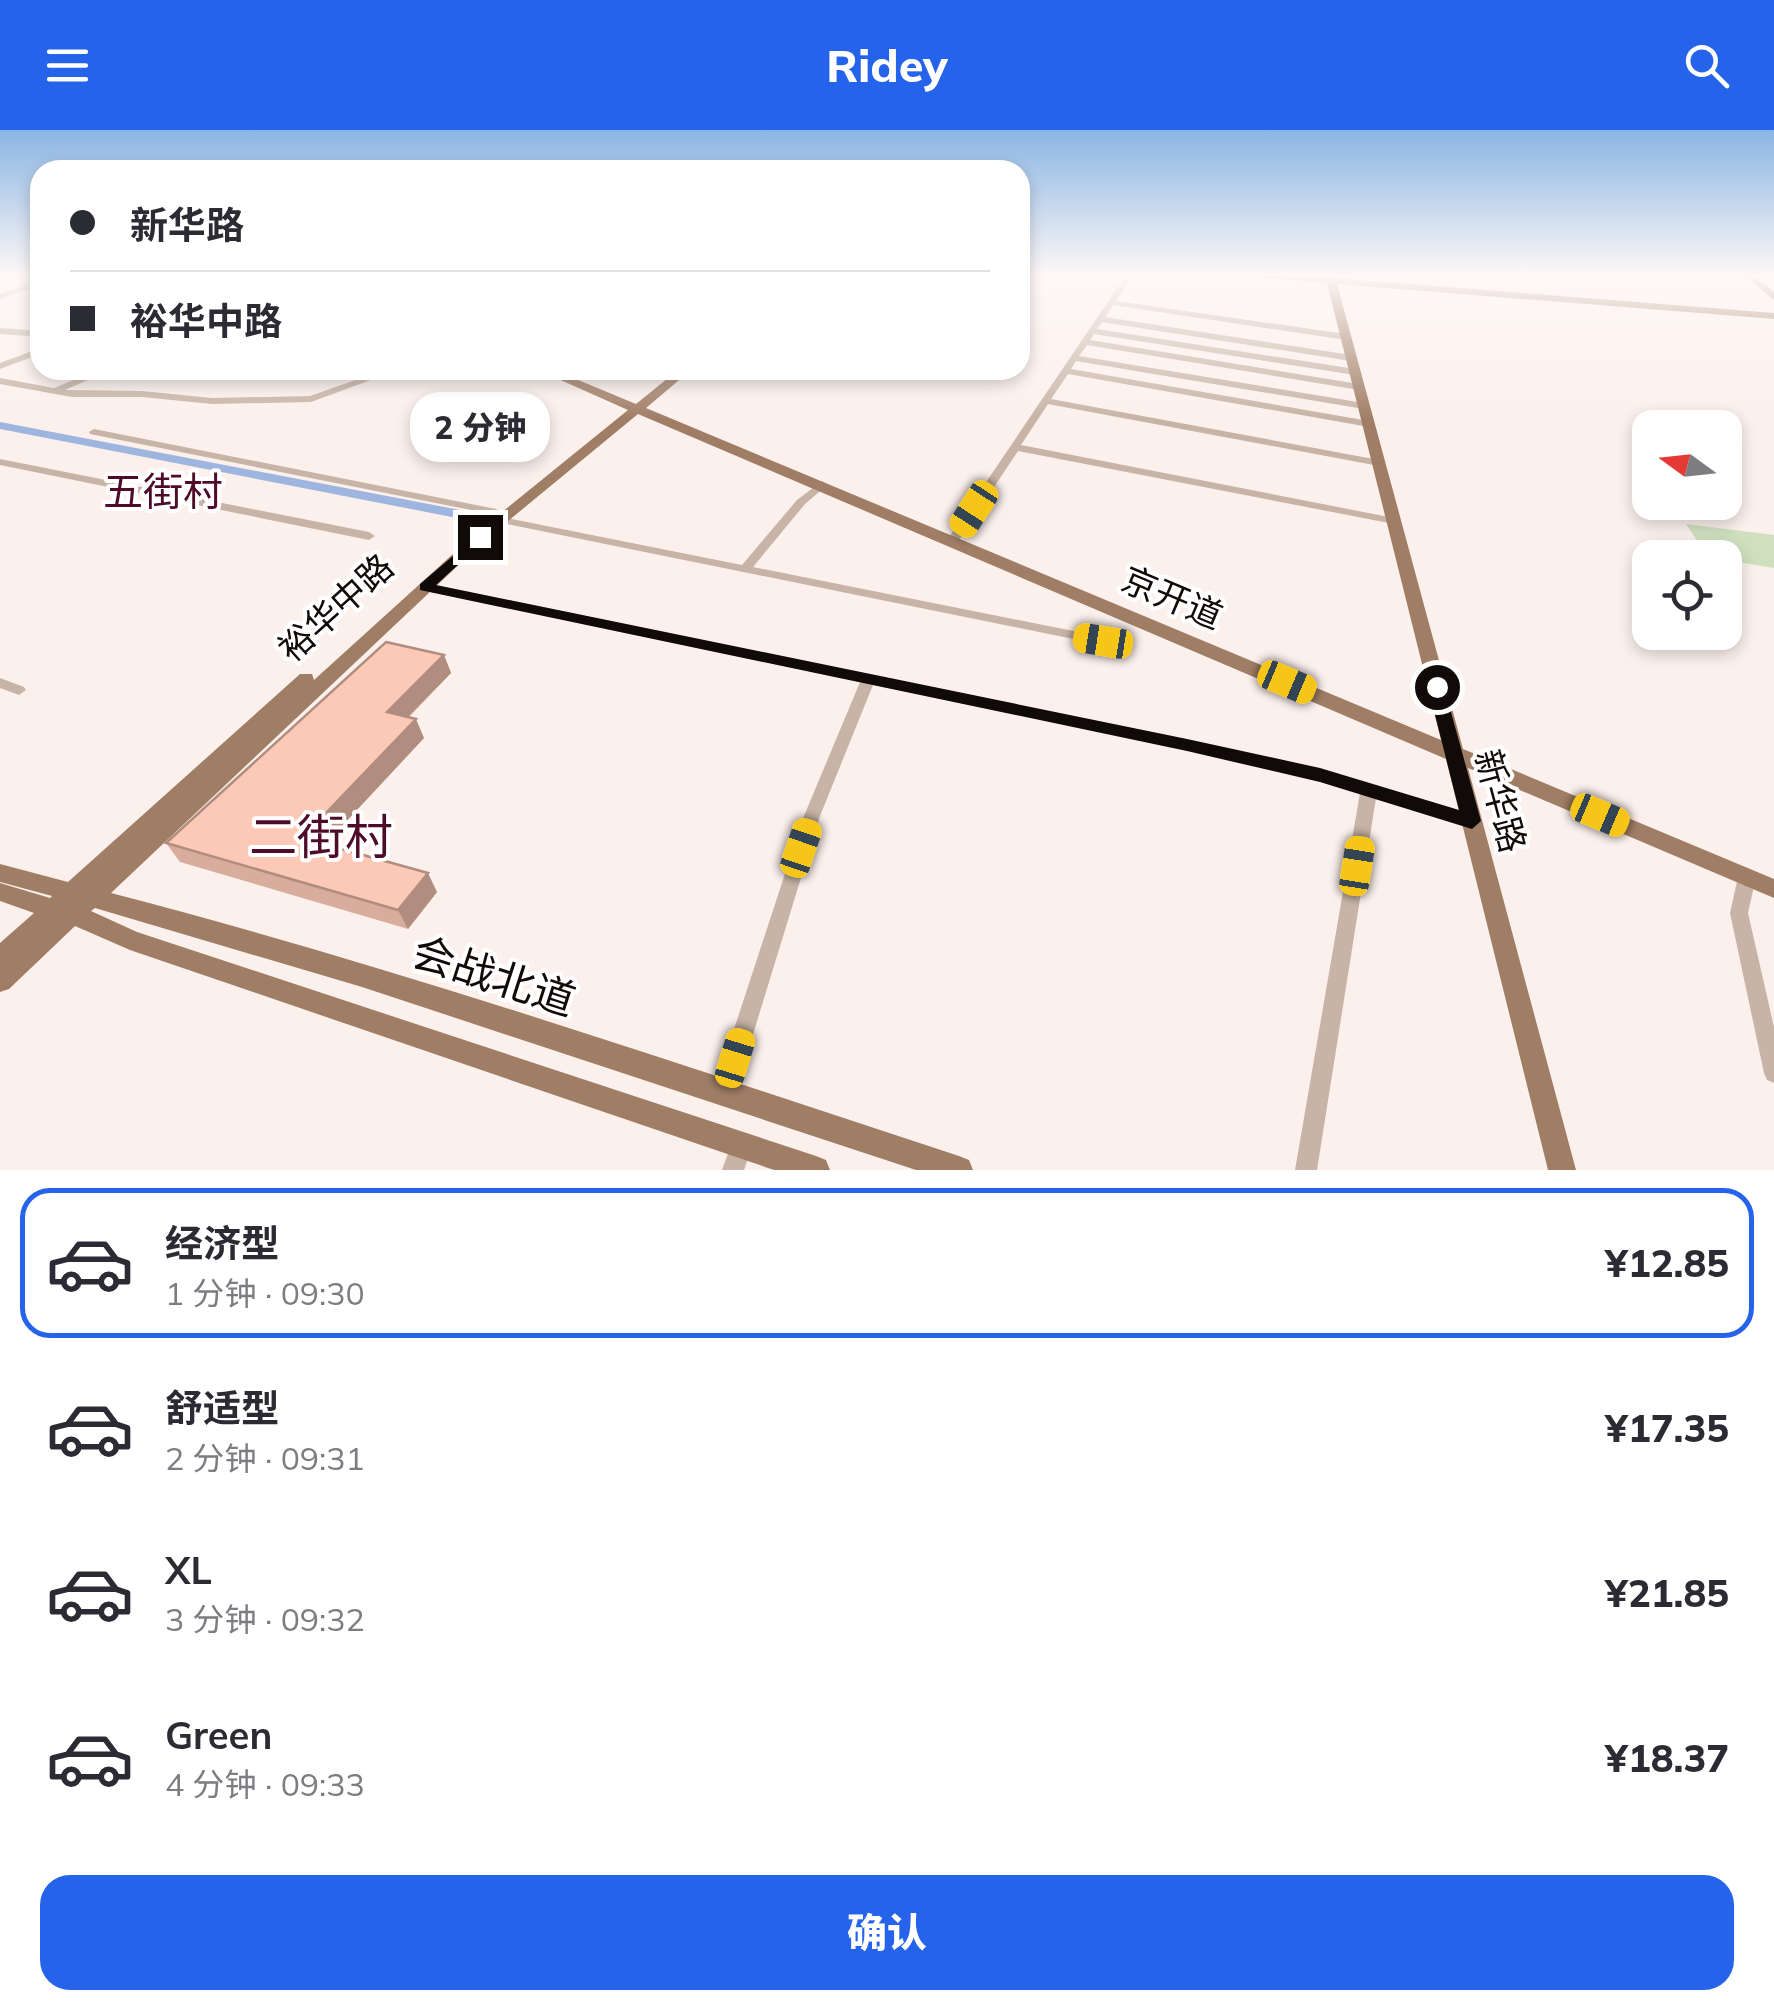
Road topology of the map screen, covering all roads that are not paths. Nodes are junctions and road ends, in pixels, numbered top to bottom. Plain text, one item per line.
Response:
1 (1097, 324) edge
2 (1117, 324) edge
3 (1255, 324) edge
4 (1344, 324) edge
5 (1092, 330) junction
6 (0, 331) edge
7 (29, 334) dead end
8 (1346, 337) junction
9 (1084, 342) junction
10 (30, 356) edge
11 (1074, 358) junction
12 (0, 366) edge
13 (1065, 372) junction
14 (81, 380) edge
15 (365, 380) edge
16 (568, 380) edge
17 (663, 380) edge
18 (672, 380) edge
19 (0, 381) edge
20 (1359, 389) junction
21 (53, 391) junction
22 (1046, 400) junction
23 (633, 407) junction
24 (94, 432) dead end
25 (1015, 446) junction
26 (0, 462) edge
27 (1378, 463) junction
28 (822, 484) junction
29 (499, 516) junction
30 (1394, 521) junction
31 (369, 536) dead end
32 (953, 540) junction
33 (744, 570) junction
34 (425, 587) junction
35 (1103, 641) dead end
36 (868, 679) junction
37 (0, 683) edge
38 (19, 690) dead end
39 (1454, 753) junction
40 (1369, 790) junction
41 (1472, 821) junction
42 (0, 873) edge
43 (1747, 877) junction
44 (1774, 889) edge
45 (0, 892) edge
46 (72, 903) junction
47 (0, 958) edge
48 (0, 981) edge
49 (1774, 1073) edge
50 (724, 1093) junction
51 (737, 1158) edge
52 (816, 1170) edge
53 (959, 1170) edge
54 (1306, 1170) edge
55 (1562, 1170) edge

1 - 5 street
2 - 20 street
3 - 8 street
4 - 8 main road, 新华路
5 - 9 street
5 - 20 street
6 - 7 street
8 - 20 main road, 新华路
9 - 11 street
9 - 20 street
10 - 12 street
11 - 13 street
11 - 20 street
13 - 20 street
13 - 22 street
14 - 21 street
15 - 21 street
16 - 23 main road, 京开道
17 - 23 main road, 裕华中路
18 - 23 main road, 裕华中路
19 - 21 street
20 - 27 main road, 新华路
22 - 25 street
22 - 27 street
23 - 28 main road, 京开道
23 - 29 main road, 裕华中路
24 - 29 street
25 - 30 street
25 - 32 street
26 - 31 street
27 - 30 main road, 新华路
28 - 32 main road, 京开道
28 - 33 street
29 - 33 street
29 - 34 main road, 裕华中路
29 - 46 main road, 裕华中路
30 - 39 main road, 新华路
32 - 39 main road, 京开道
33 - 35 street
34 - 36 street
34 - 46 main road, 裕华中路
36 - 40 street
36 - 50 street
37 - 38 street
39 - 41 main road, 新华路
39 - 43 main road, 京开道
40 - 41 street
40 - 54 street
41 - 55 main road, 新华路
42 - 46 main road, 会战北道
43 - 44 main road, 京开道
43 - 49 street
45 - 46 main road, 会战北道
46 - 47 main road
46 - 48 main road
46 - 50 main road, 会战北道
46 - 51 main road, 会战北道
50 - 53 main road, 会战北道
51 - 52 main road, 会战北道

